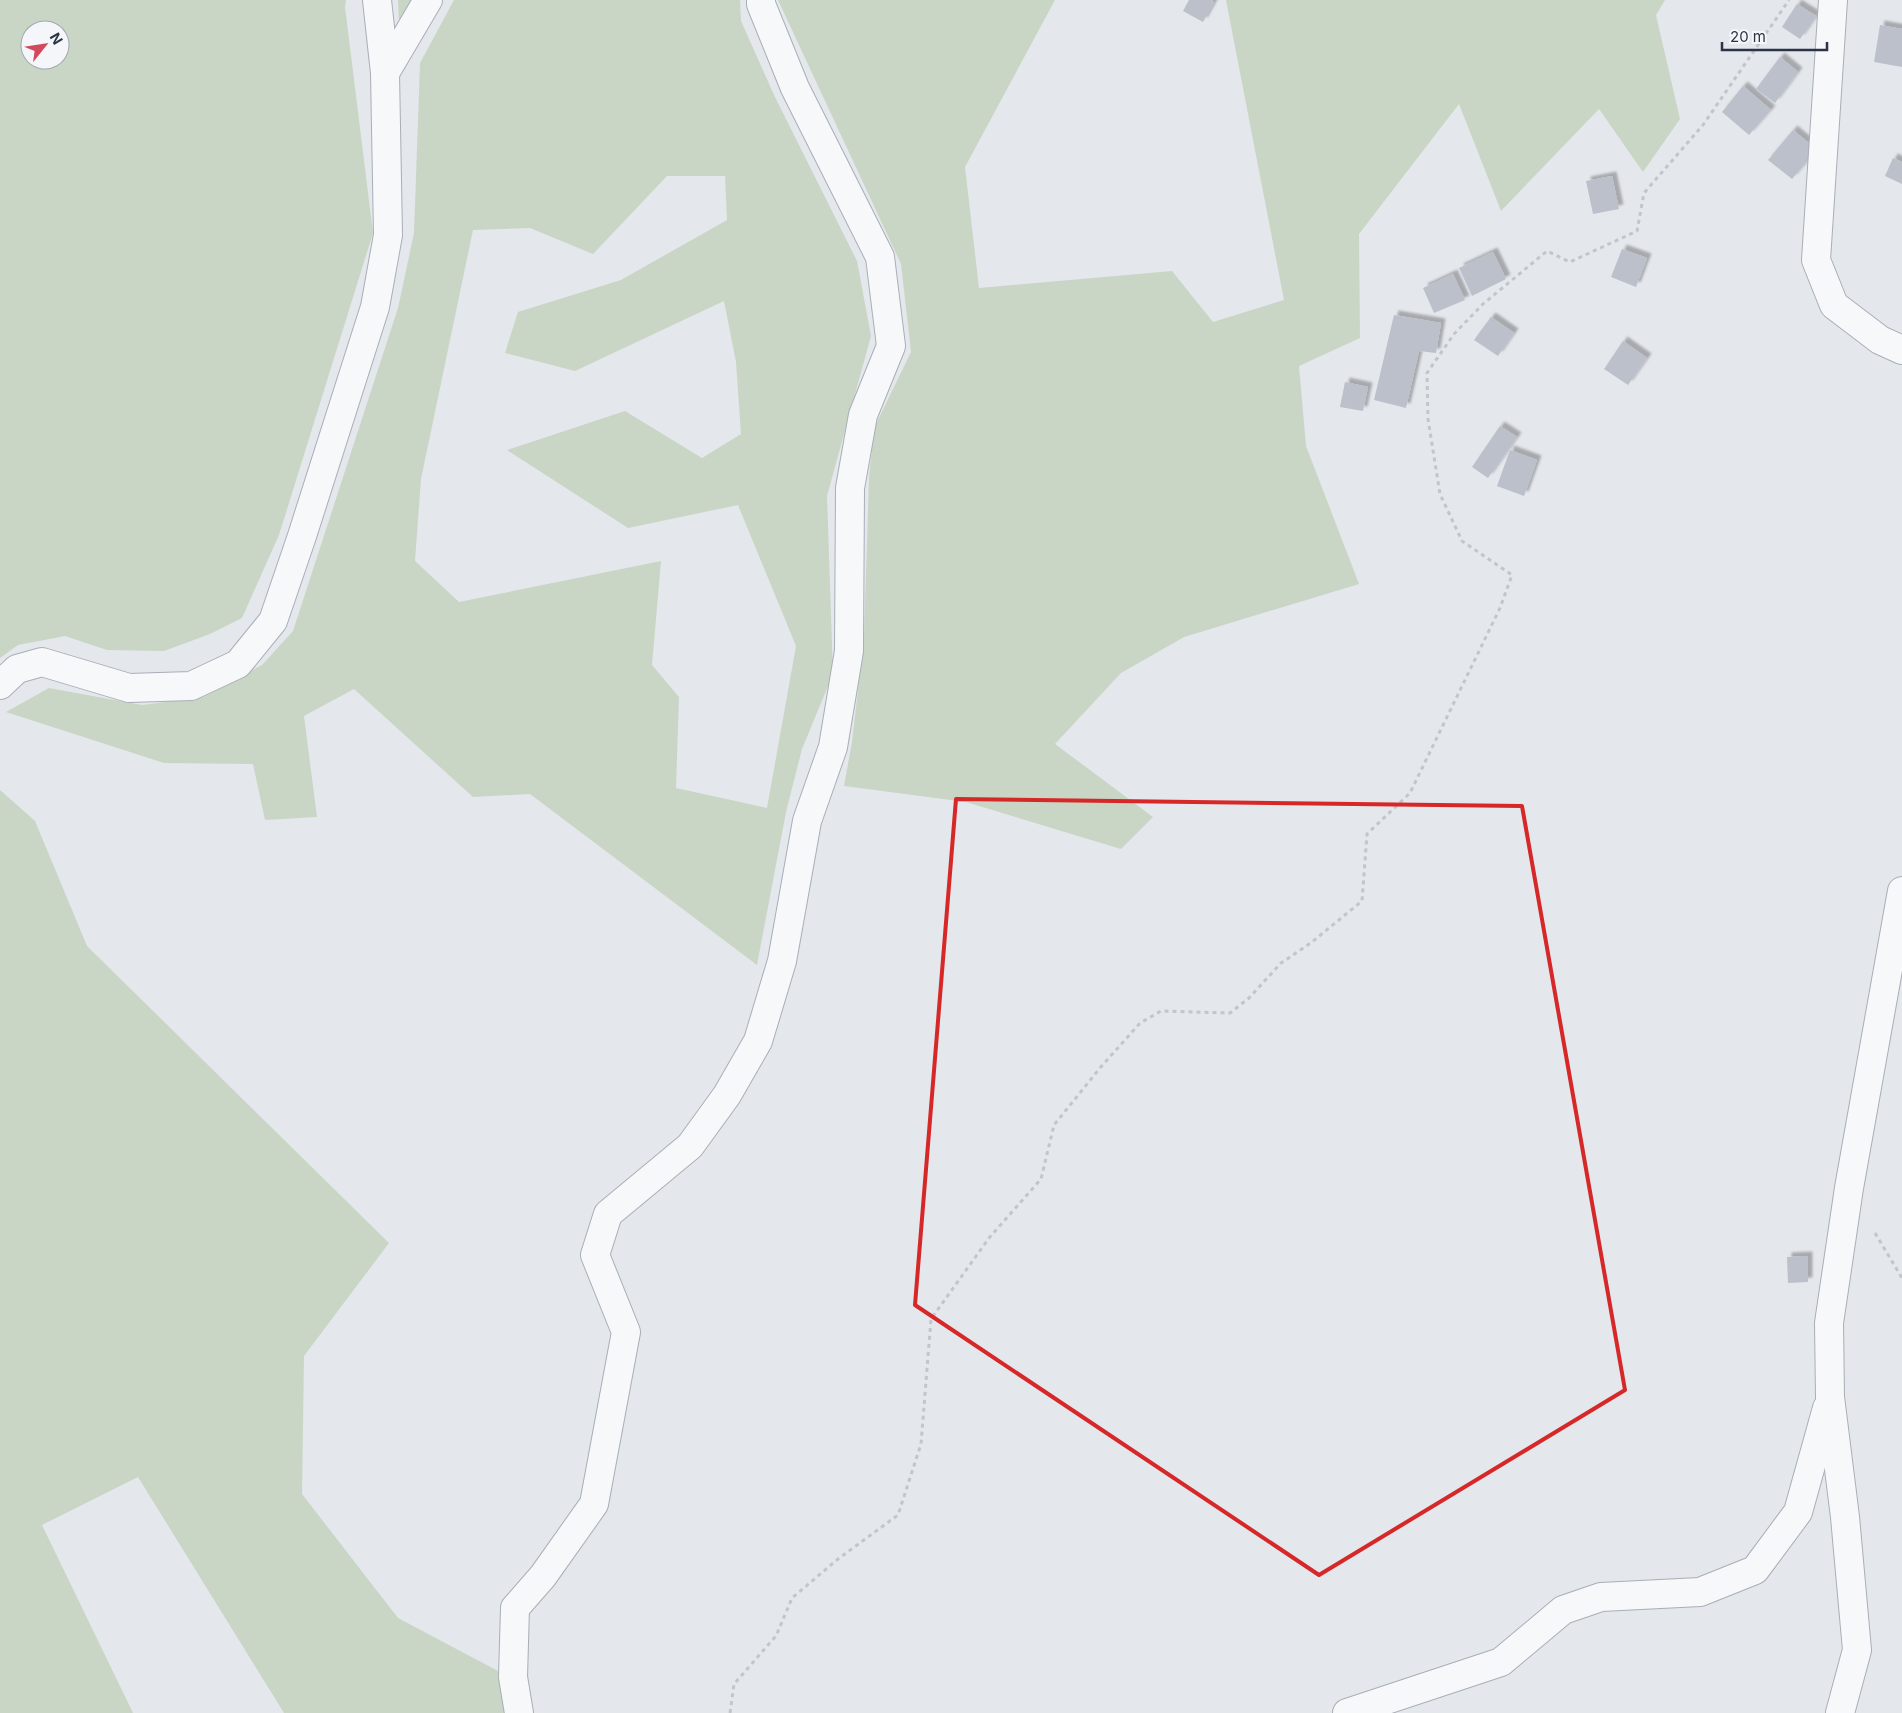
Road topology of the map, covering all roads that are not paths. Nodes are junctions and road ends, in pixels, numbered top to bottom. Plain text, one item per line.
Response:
1 (377, 0) edge
2 (428, 0) edge
3 (761, 0) edge
4 (1832, 0) edge
5 (385, 73) junction
6 (1902, 350) edge
7 (0, 685) edge
8 (1902, 892) edge
9 (1830, 1397) junction
10 (520, 1713) edge
11 (1347, 1713) edge
12 (1840, 1713) edge

1 - 5 street
2 - 5 street
3 - 10 street
4 - 6 street
5 - 7 street
8 - 9 street
9 - 11 street
9 - 12 street

